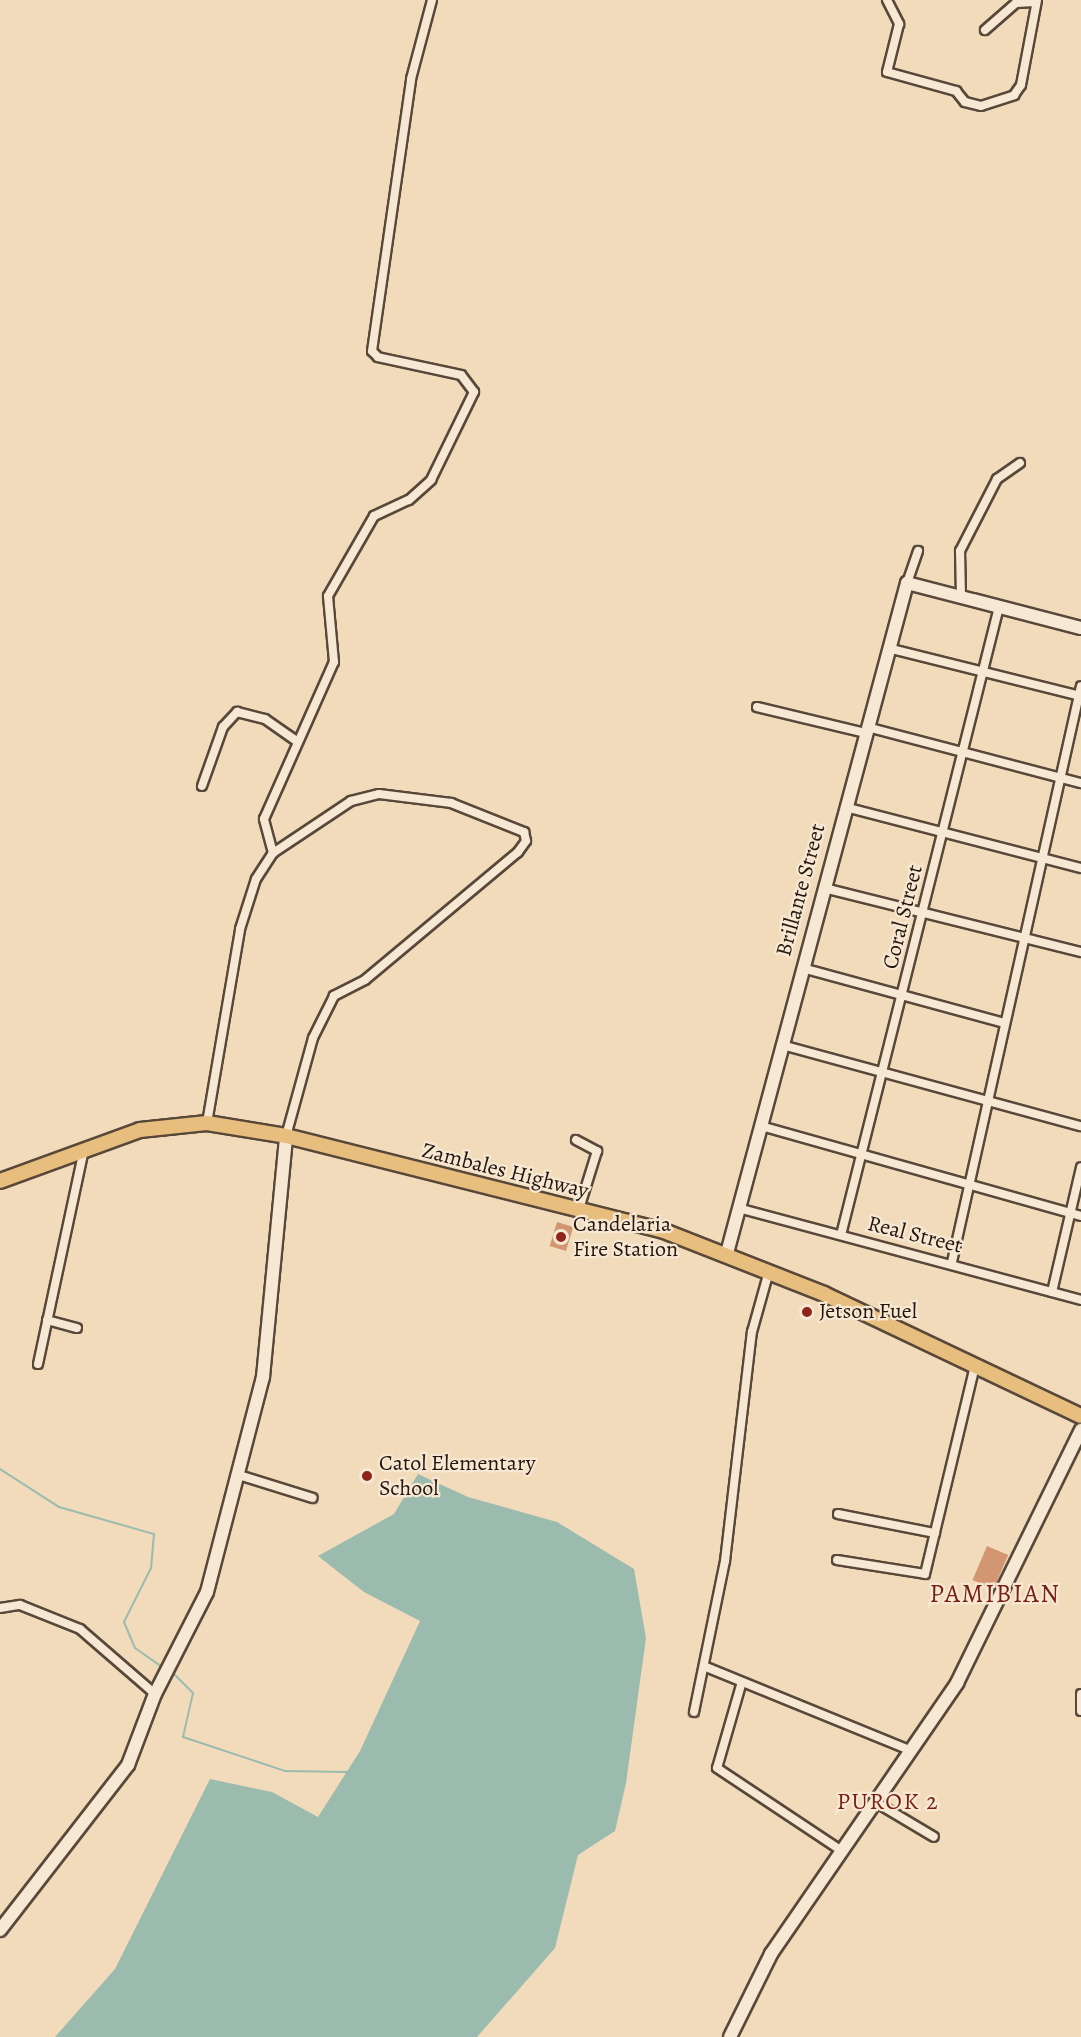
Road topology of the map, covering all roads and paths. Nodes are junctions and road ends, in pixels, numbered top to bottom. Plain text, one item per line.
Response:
1 (432, 0) edge
2 (887, 0) edge
3 (1036, 1) edge
4 (984, 30) dead end
5 (1020, 463) dead end
6 (918, 551) dead end
7 (907, 583) junction
8 (960, 597) junction
9 (999, 607) junction
10 (1081, 628) edge
11 (888, 648) junction
12 (984, 671) junction
13 (1080, 692) edge
14 (757, 707) dead end
15 (866, 730) junction
16 (298, 742) junction
17 (964, 753) junction
18 (1061, 778) junction
19 (1081, 783) edge
20 (202, 786) dead end
21 (845, 807) junction
22 (943, 833) junction
23 (273, 853) junction
24 (1042, 858) junction
25 (1081, 868) edge
26 (824, 888) junction
27 (921, 916) junction
28 (1023, 939) junction
29 (1081, 952) edge
30 (802, 968) junction
31 (901, 996) junction
32 (1005, 1023) junction
33 (782, 1045) junction
34 (883, 1073) junction
35 (988, 1104) junction
36 (207, 1123) junction
37 (761, 1126) junction
38 (1081, 1126) edge
39 (286, 1136) junction
40 (576, 1140) dead end
41 (84, 1148) junction
42 (861, 1154) junction
43 (1081, 1167) edge
44 (0, 1181) edge
45 (968, 1184) junction
46 (738, 1208) junction
47 (578, 1212) junction
48 (1070, 1214) junction
49 (1081, 1216) edge
50 (841, 1235) junction
51 (727, 1253) junction
52 (952, 1262) junction
53 (769, 1271) junction
54 (1052, 1292) junction
55 (1081, 1300) edge
56 (47, 1320) junction
57 (77, 1328) dead end
58 (38, 1364) dead end
59 (975, 1366) junction
60 (1081, 1416) edge
61 (1081, 1430) edge
62 (239, 1475) junction
63 (313, 1498) dead end
64 (838, 1514) dead end
65 (934, 1533) junction
66 (837, 1560) dead end
67 (0, 1608) edge
68 (706, 1667) junction
69 (741, 1685) junction
70 (157, 1690) junction
71 (1081, 1694) edge
72 (1081, 1711) edge
73 (694, 1712) dead end
74 (912, 1751) junction
75 (877, 1803) junction
76 (934, 1837) dead end
77 (842, 1851) junction
78 (0, 1930) edge
79 (730, 2037) edge

1 - 16 street
2 - 3 street
3 - 4 street
5 - 8 street
6 - 7 street
7 - 8 street
7 - 11 street, Brillante Street
8 - 9 street
9 - 10 street
9 - 12 street, Coral Street
11 - 12 street
11 - 15 street, Brillante Street
12 - 13 street
12 - 17 street, Coral Street
13 - 18 street
14 - 15 street
15 - 17 street
15 - 21 street, Brillante Street
16 - 20 street
16 - 23 street
17 - 18 street
17 - 22 street, Coral Street
18 - 19 street
18 - 24 street
21 - 22 street
21 - 26 street, Brillante Street
22 - 24 street
22 - 27 street, Coral Street
23 - 36 street
23 - 39 street
24 - 25 street
24 - 28 street
26 - 27 street
26 - 30 street, Brillante Street
27 - 28 street
27 - 31 street, Coral Street
28 - 29 street
28 - 32 street
30 - 31 street
30 - 33 street, Brillante Street
31 - 32 street
31 - 34 street, Coral Street
32 - 35 street
33 - 34 street
33 - 37 street, Brillante Street
34 - 35 street
34 - 42 street, Coral Street
35 - 38 street
35 - 45 street
36 - 39 main road, Zambales Highway
36 - 41 main road, Zambales Highway
37 - 42 street
37 - 46 street, Brillante Street
39 - 47 main road, Zambales Highway
39 - 62 street
40 - 47 street
41 - 44 main road, Zambales Highway
41 - 56 street
42 - 45 street
42 - 50 street, Coral Street
43 - 48 street
45 - 48 street
45 - 52 street
46 - 50 street, Real Street
46 - 51 street, Brillante Street
47 - 51 main road, Zambales Highway
48 - 49 street
48 - 54 street
50 - 52 street, Real Street
51 - 53 main road, Zambales Highway
52 - 54 street, Real Street
53 - 59 main road, Zambales Highway
53 - 68 street
54 - 55 street, Real Street
56 - 57 street
56 - 58 street
59 - 60 main road, Zambales Highway
59 - 65 street
61 - 74 street
62 - 63 street
62 - 70 street
64 - 65 street
65 - 66 street
67 - 70 street
68 - 69 street
68 - 73 street
69 - 74 street
69 - 77 street
70 - 78 street
71 - 72 street
74 - 75 street
75 - 76 street
75 - 77 street
77 - 79 street

